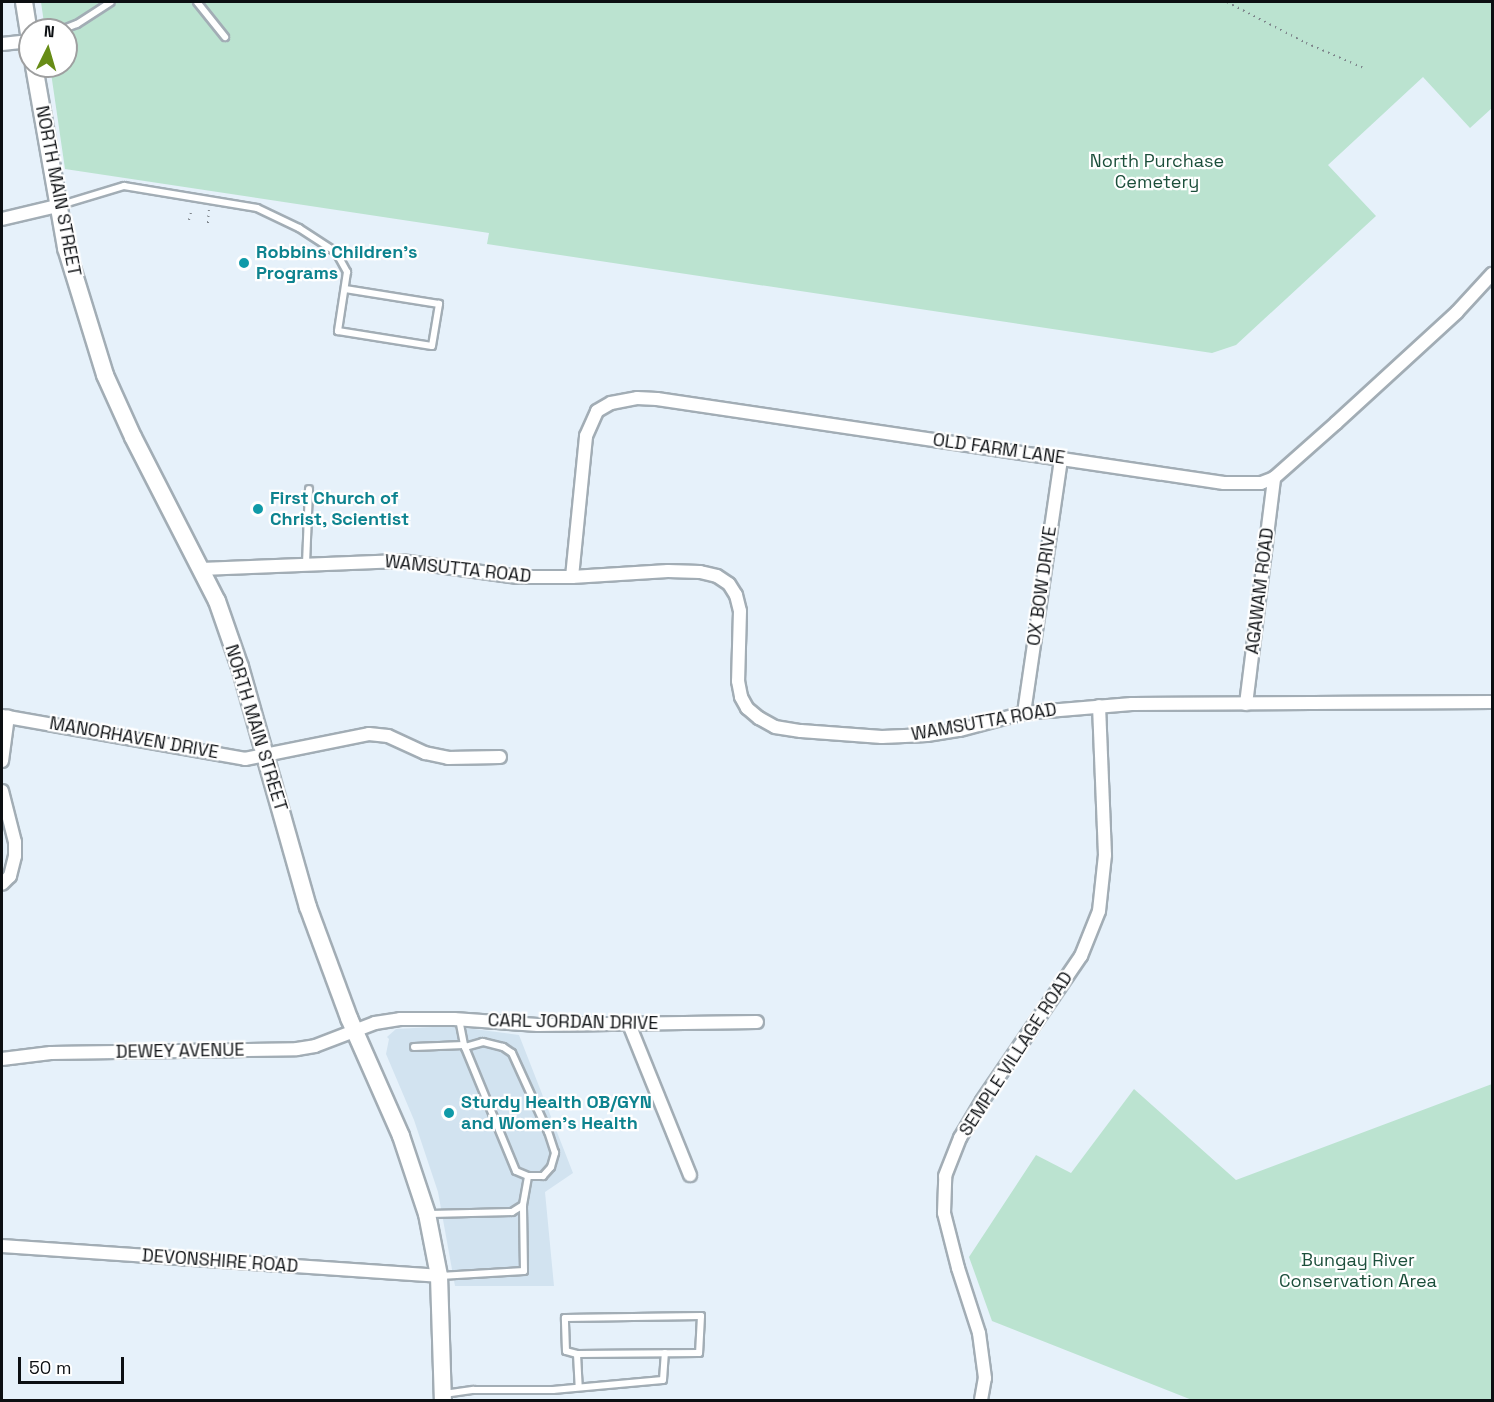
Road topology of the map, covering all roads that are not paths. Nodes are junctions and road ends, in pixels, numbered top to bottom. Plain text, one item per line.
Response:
1 (24, 2) edge
2 (111, 2) edge
3 (197, 2) edge
4 (26, 18) edge
5 (78, 23) edge
6 (225, 37) dead end
7 (18, 42) edge
8 (2, 44) edge
9 (36, 78) edge
10 (57, 206) junction
11 (2, 219) edge
12 (1492, 274) edge
13 (345, 289) junction
14 (1061, 459) junction
15 (1274, 478) junction
16 (309, 489) dead end
17 (306, 564) junction
18 (201, 569) junction
19 (572, 577) junction
20 (1492, 702) edge
21 (1246, 704) junction
22 (1099, 706) junction
23 (1024, 713) junction
24 (5, 716) edge
25 (266, 756) junction
26 (500, 757) dead end
27 (2, 761) edge
28 (2, 791) edge
29 (2, 884) edge
30 (459, 1019) junction
31 (757, 1022) dead end
32 (629, 1024) junction
33 (355, 1031) junction
34 (465, 1046) junction
35 (414, 1047) dead end
36 (2, 1059) edge
37 (690, 1175) dead end
38 (528, 1176) junction
39 (523, 1205) junction
40 (427, 1214) junction
41 (2, 1246) edge
42 (440, 1276) junction
43 (665, 1353) junction
44 (577, 1354) junction
45 (579, 1388) junction
46 (443, 1397) edge
47 (981, 1401) edge

1 - 4 main road
2 - 5 lane
3 - 6 lane
7 - 8 street
9 - 10 main road, NORTH MAIN STREET
10 - 11 street
10 - 13 lane
10 - 18 main road, NORTH MAIN STREET
12 - 15 street
13 - 13 lane
14 - 15 street, OLD FARM LANE
14 - 19 street, OLD FARM LANE
14 - 23 street, OX BOW DRIVE
15 - 21 street, AGAWAM ROAD
16 - 17 lane
17 - 18 street, WAMSUTTA ROAD
17 - 19 street, WAMSUTTA ROAD
18 - 25 main road, NORTH MAIN STREET
19 - 23 street, WAMSUTTA ROAD
20 - 21 street, WAMSUTTA ROAD
21 - 22 street, WAMSUTTA ROAD
22 - 23 street, WAMSUTTA ROAD
22 - 47 street, SEMPLE VILLAGE ROAD
24 - 25 street, MANORHAVEN DRIVE
24 - 27 street
25 - 26 street, MANORHAVEN DRIVE
25 - 33 main road, NORTH MAIN STREET
28 - 29 street
30 - 32 street, CARL JORDAN DRIVE
30 - 33 street, CARL JORDAN DRIVE
30 - 34 lane
31 - 32 street, CARL JORDAN DRIVE
32 - 37 street
33 - 36 street, DEWEY AVENUE
33 - 40 main road, NORTH MAIN STREET
34 - 35 lane
34 - 38 lane
34 - 38 lane
38 - 39 lane
39 - 40 lane
39 - 42 lane
40 - 42 main road, NORTH MAIN STREET
41 - 42 street, DEVONSHIRE ROAD
42 - 46 main road, NORTH MAIN STREET
43 - 44 lane
43 - 44 lane
43 - 45 lane
44 - 45 lane
45 - 46 lane

